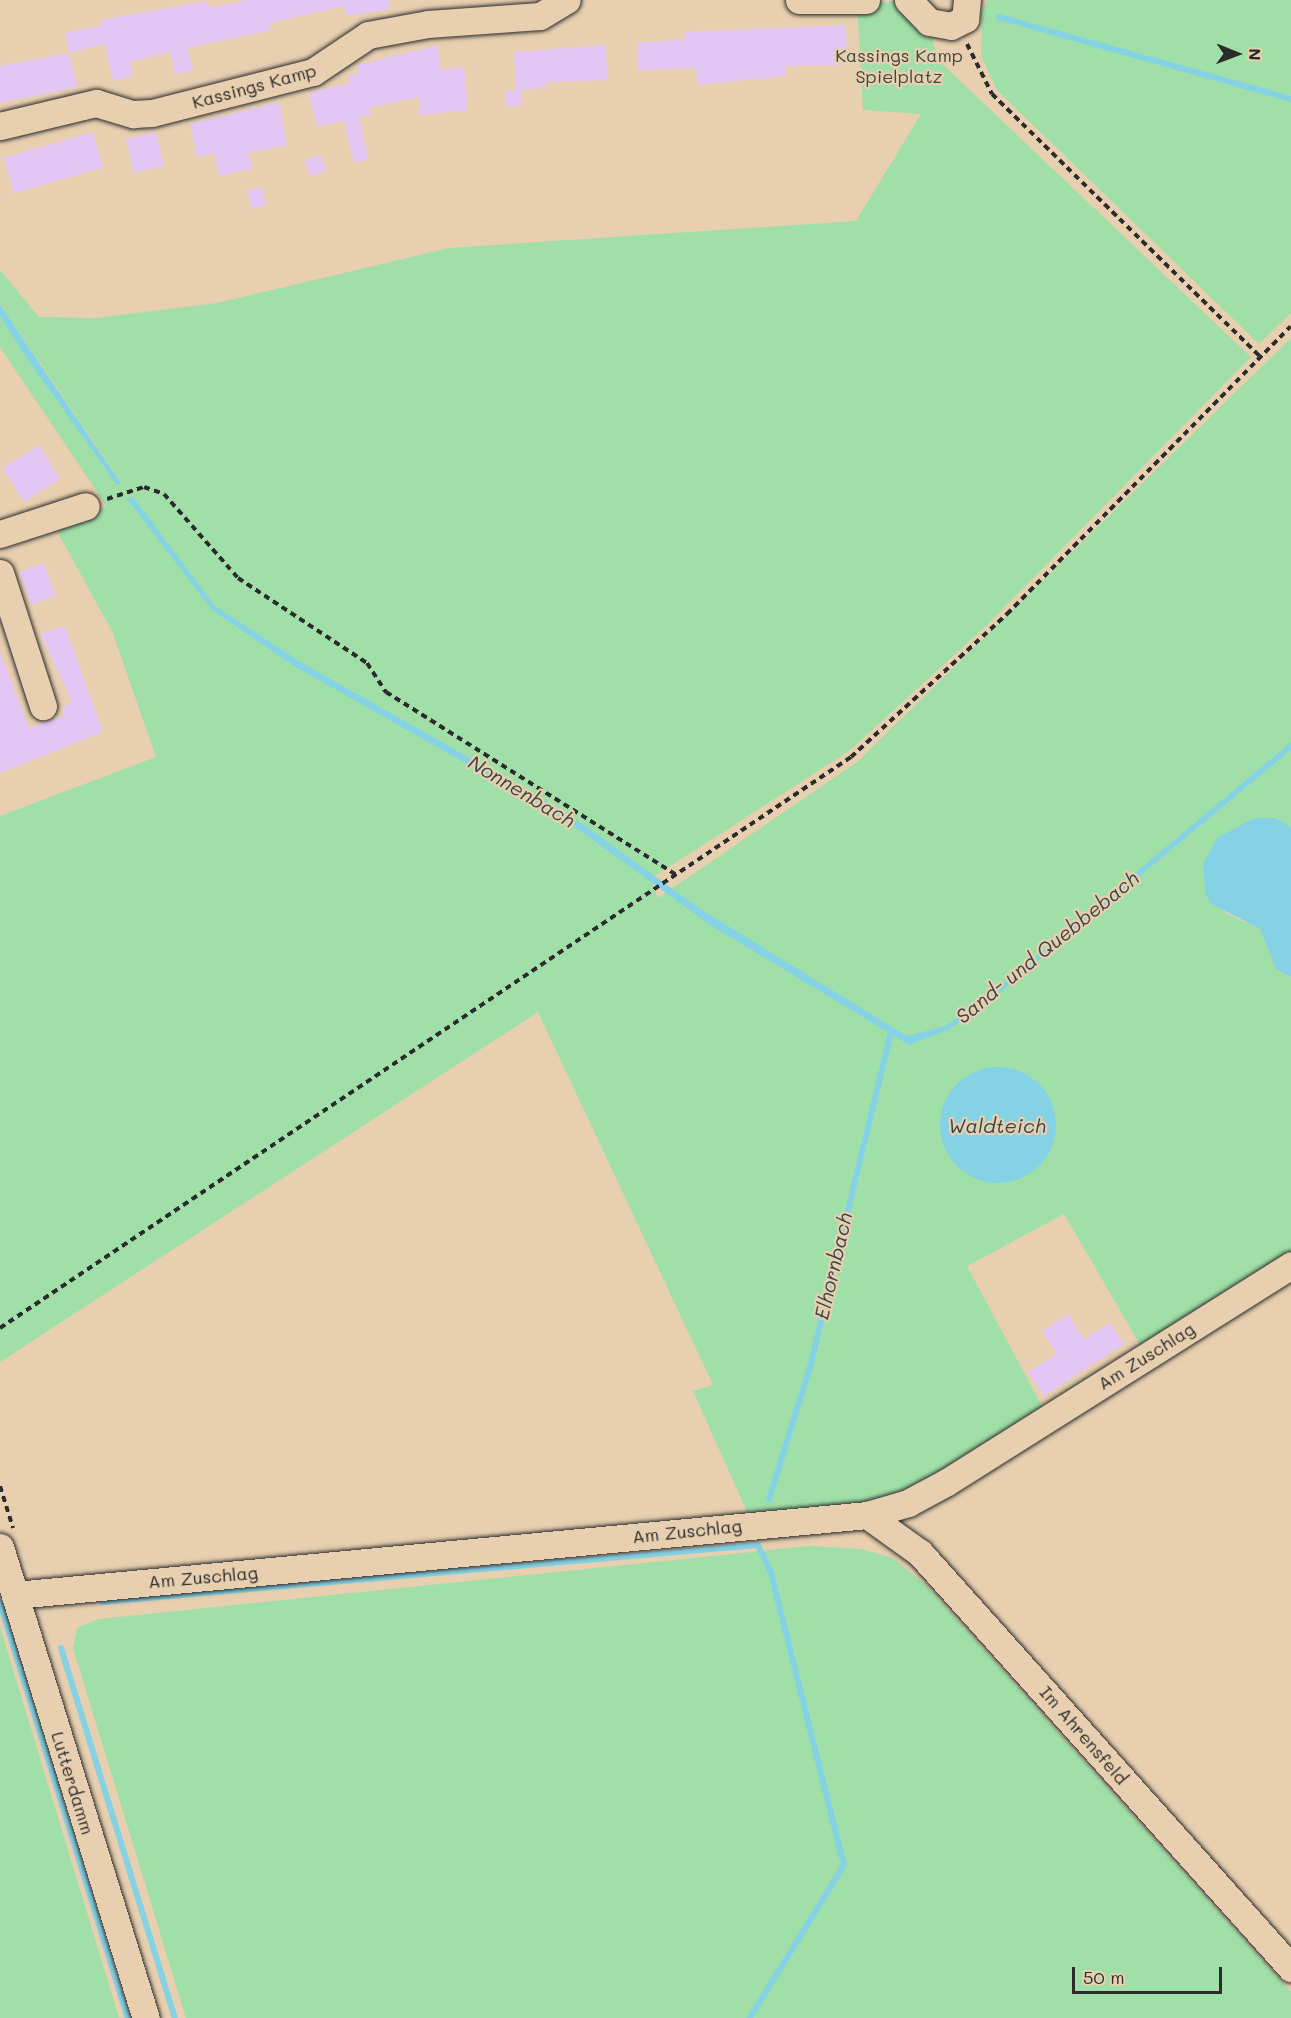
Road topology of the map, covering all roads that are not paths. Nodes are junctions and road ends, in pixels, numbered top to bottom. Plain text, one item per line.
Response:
1 (567, 0) edge
2 (799, 0) edge
3 (866, 0) edge
4 (908, 0) edge
5 (967, 0) edge
6 (0, 126) edge
7 (86, 506) road end
8 (0, 534) edge
9 (0, 573) edge
10 (43, 706) dead end
11 (1291, 1265) edge
12 (867, 1515) junction
13 (0, 1547) edge
14 (15, 1595) junction
15 (1291, 1968) edge
16 (146, 2018) edge

1 - 6 street, Kassings Kamp
2 - 3 street
4 - 5 street
7 - 8 street
9 - 10 street
11 - 12 street, Am Zuschlag
12 - 14 street, Am Zuschlag
12 - 15 street, Im Ahrensfeld
13 - 14 street, Lutterdamm
14 - 16 street, Lutterdamm

